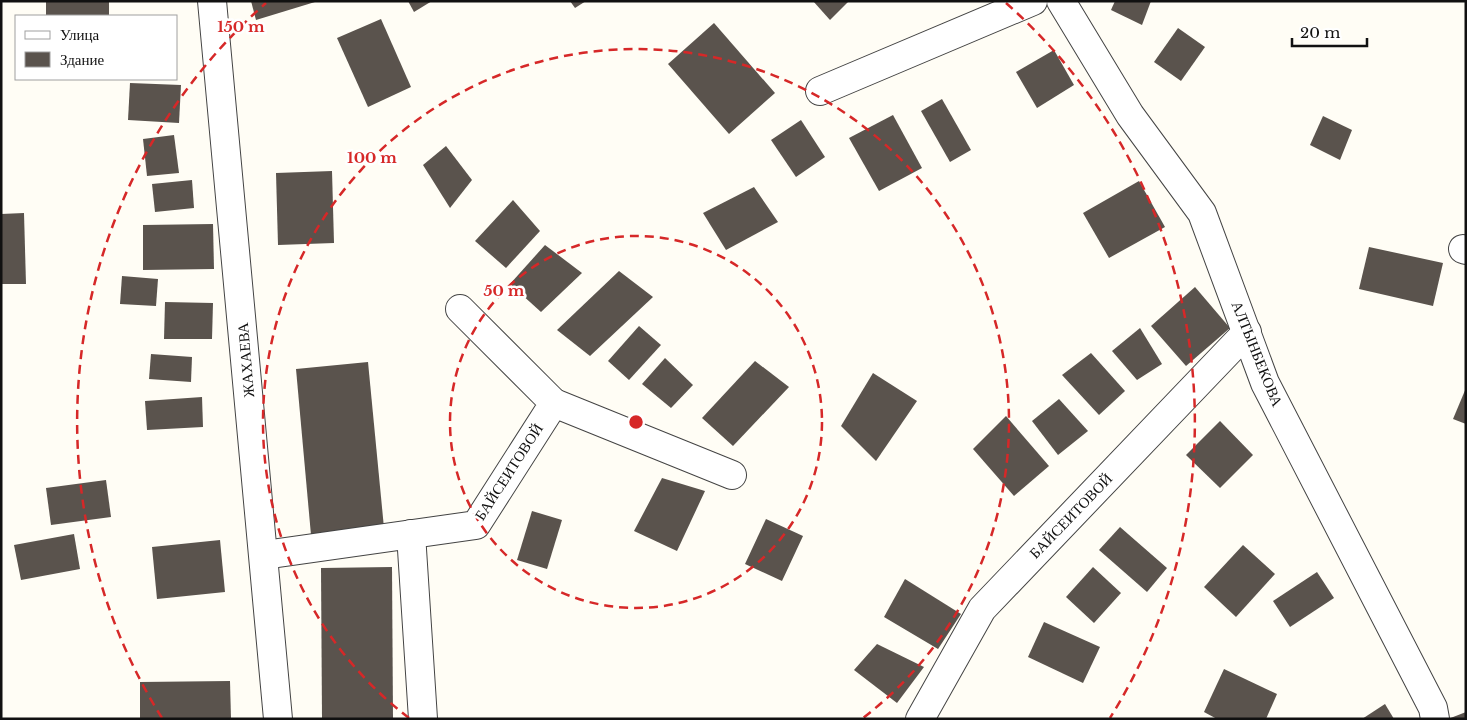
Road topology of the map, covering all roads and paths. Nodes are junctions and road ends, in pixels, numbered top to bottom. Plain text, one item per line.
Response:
1 (212, 1) edge
2 (1033, 1) edge
3 (1061, 1) edge
4 (820, 91) dead end
5 (460, 309) dead end
6 (1246, 332) junction
7 (554, 403) junction
8 (732, 476) dead end
9 (411, 534) junction
10 (264, 555) junction
11 (278, 719) edge
12 (423, 719) edge
13 (920, 719) edge
14 (1435, 719) edge

1 - 10 street, ЖАХАЕВА
2 - 4 street
3 - 6 street, АЛТЫНБЕКОВА
5 - 7 street
6 - 13 street, БАЙСЕИТОВОЙ
6 - 14 street, АЛТЫНБЕКОВА
7 - 8 street
7 - 9 street, БАЙСЕИТОВОЙ
9 - 10 street, БАЙСЕИТОВОЙ
9 - 12 street
10 - 11 street, ЖАХАЕВА

